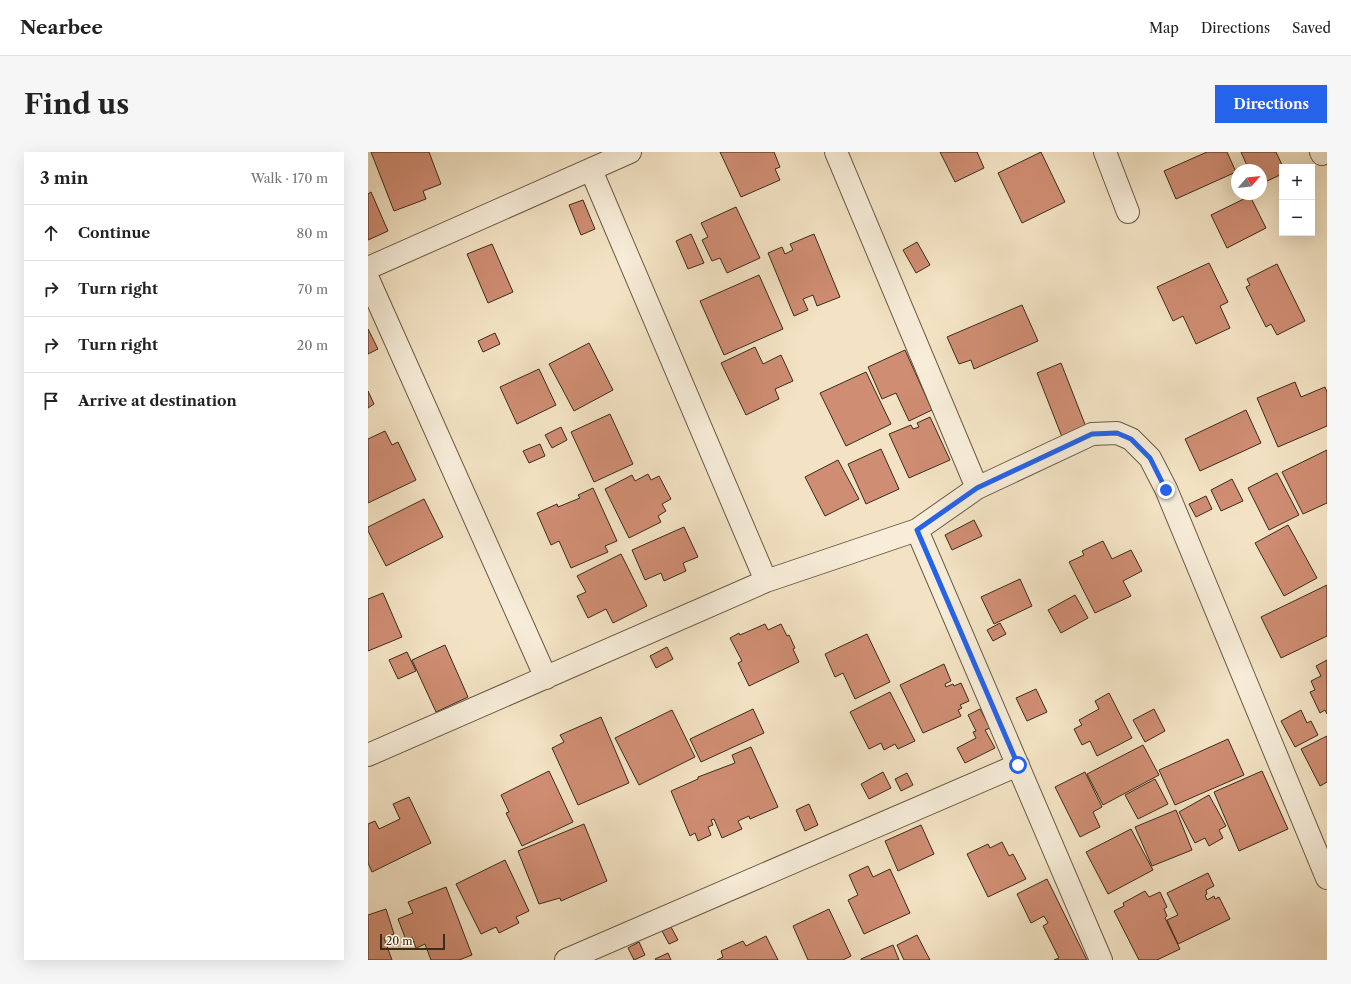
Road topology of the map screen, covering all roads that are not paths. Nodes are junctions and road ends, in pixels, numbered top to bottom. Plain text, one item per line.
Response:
1 (630, 152) edge
2 (836, 152) edge
3 (1105, 152) edge
4 (591, 170) junction
5 (1128, 212) dead end
6 (368, 268) edge
7 (368, 279) edge
8 (977, 488) junction
9 (917, 530) junction
10 (766, 581) junction
11 (546, 678) junction
12 (368, 755) edge
13 (1018, 765) junction
14 (1327, 878) edge
15 (566, 960) edge
16 (1101, 960) edge

1 - 4 street
2 - 8 street
3 - 5 street
4 - 6 street
4 - 10 street
7 - 11 street
8 - 9 street
8 - 14 street
9 - 10 street
9 - 13 street
10 - 11 street
11 - 12 street
13 - 15 street
13 - 16 street

